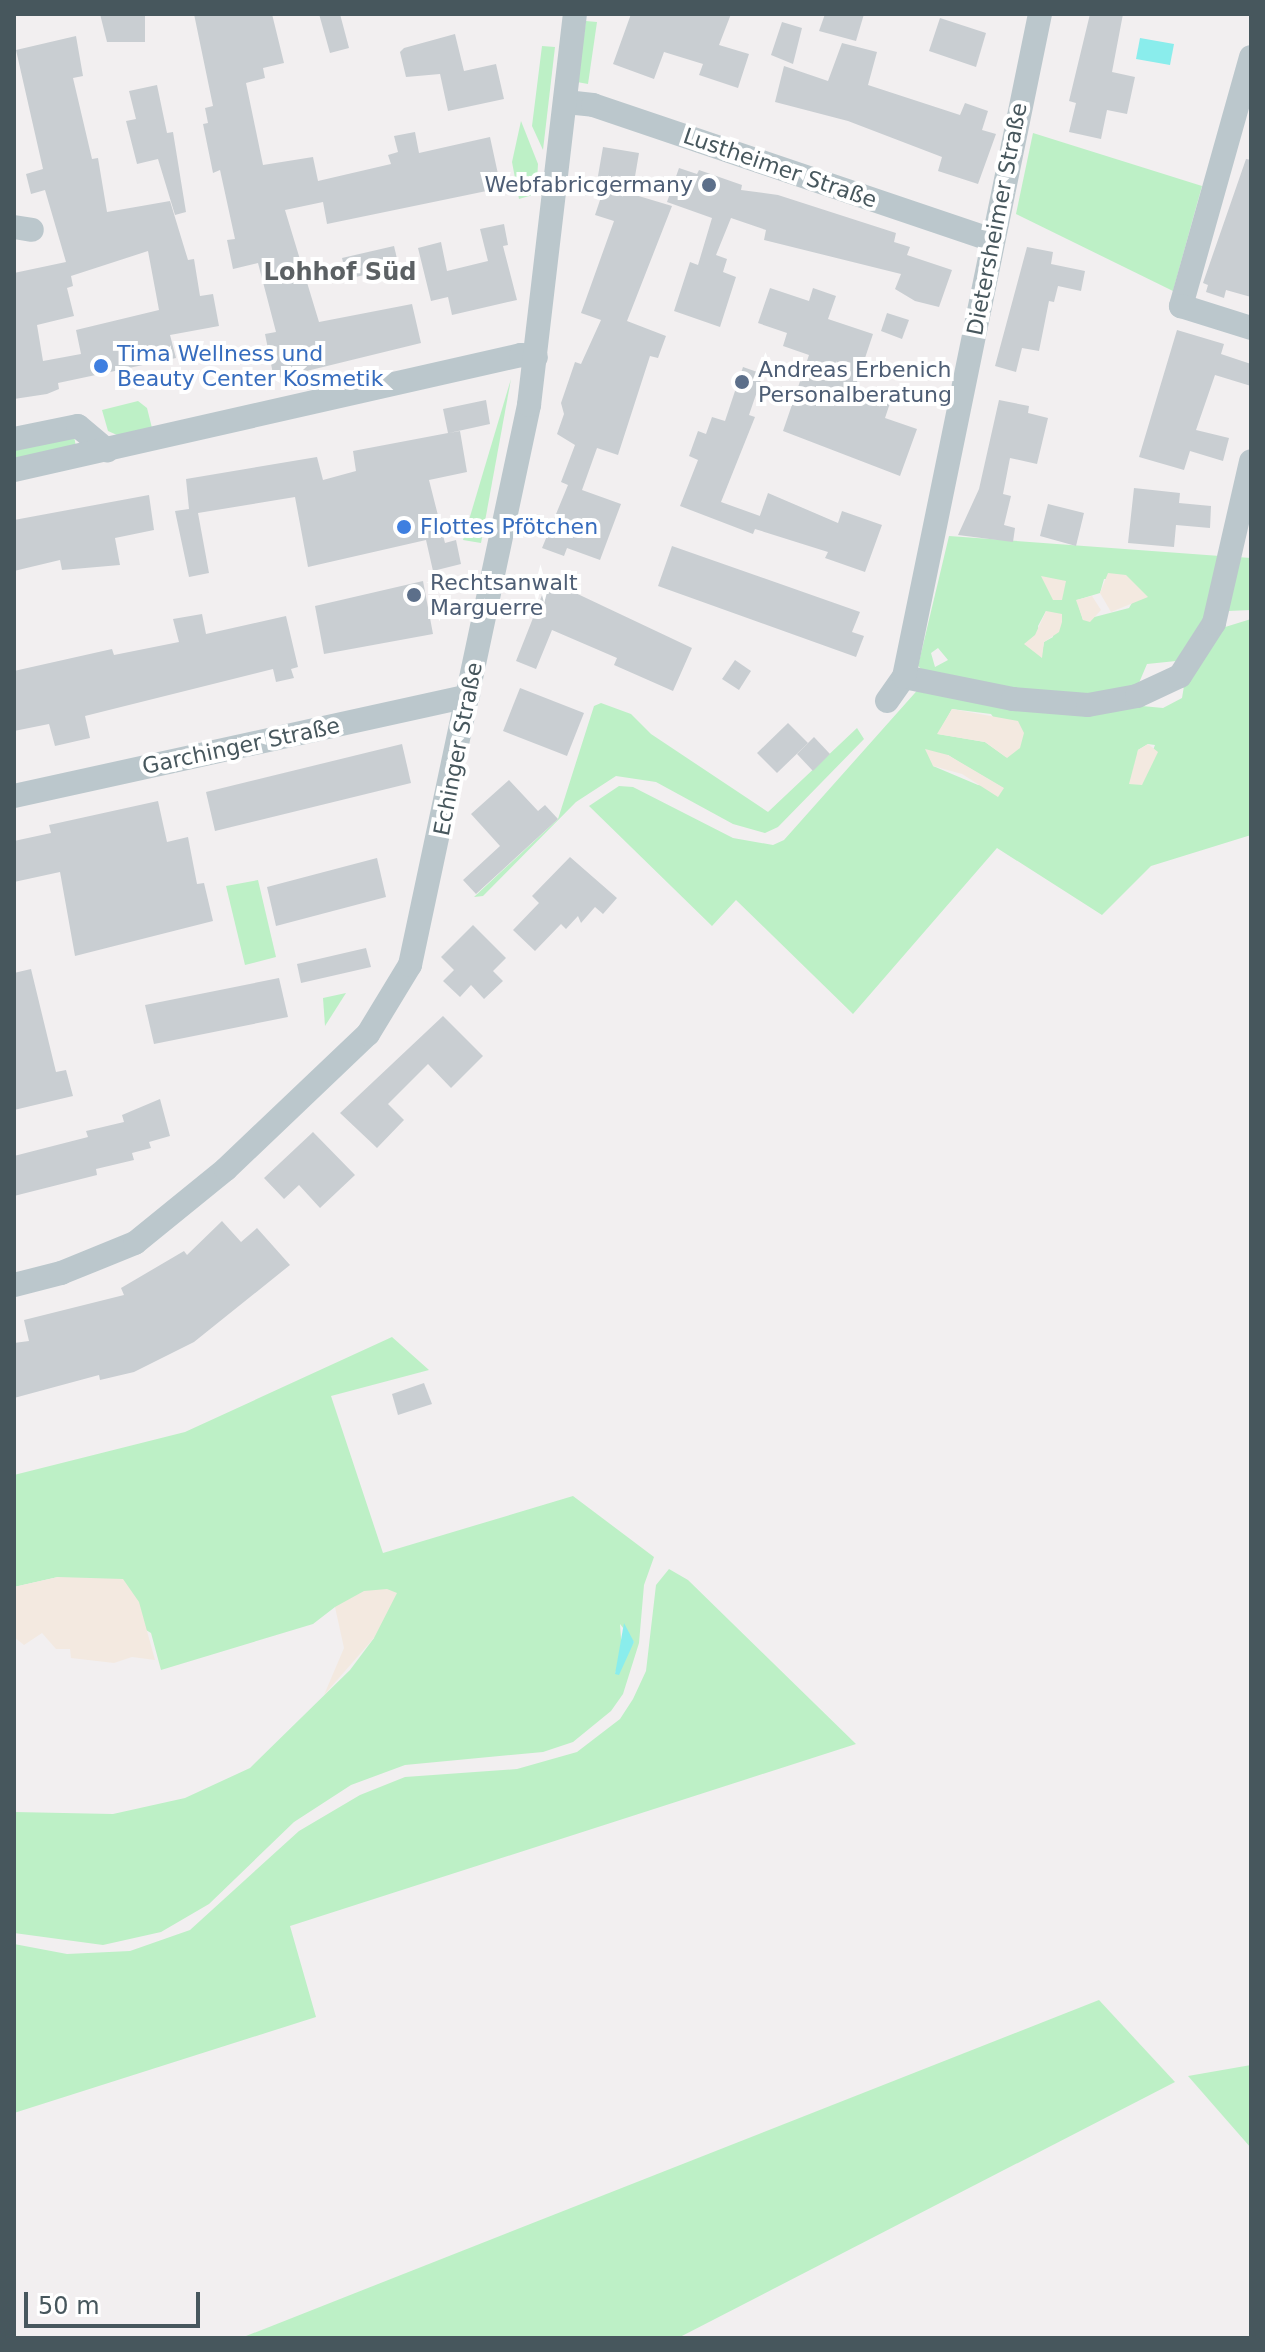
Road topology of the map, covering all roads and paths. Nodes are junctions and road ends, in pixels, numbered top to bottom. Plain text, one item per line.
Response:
1 (575, 14) edge
2 (1040, 14) edge
3 (1251, 57) edge
4 (566, 102) junction
5 (992, 240) junction
6 (1251, 328) edge
7 (536, 357) junction
8 (14, 439) edge
9 (107, 450) junction
10 (1251, 461) edge
11 (14, 470) edge
12 (904, 677) junction
13 (468, 696) junction
14 (887, 701) dead end
15 (14, 796) edge
16 (14, 1285) edge

1 - 4 street, Echinger Straße
2 - 5 street, Dietersheimer Straße
3 - 6 street
4 - 5 street, Lustheimer Straße
4 - 7 street, Echinger Straße
5 - 12 street, Dietersheimer Straße
7 - 9 street
7 - 13 street, Echinger Straße
8 - 9 street
9 - 11 street
10 - 12 street
12 - 14 street, Dietersheimer Straße
13 - 15 street, Garchinger Straße
13 - 16 street, Echinger Straße

